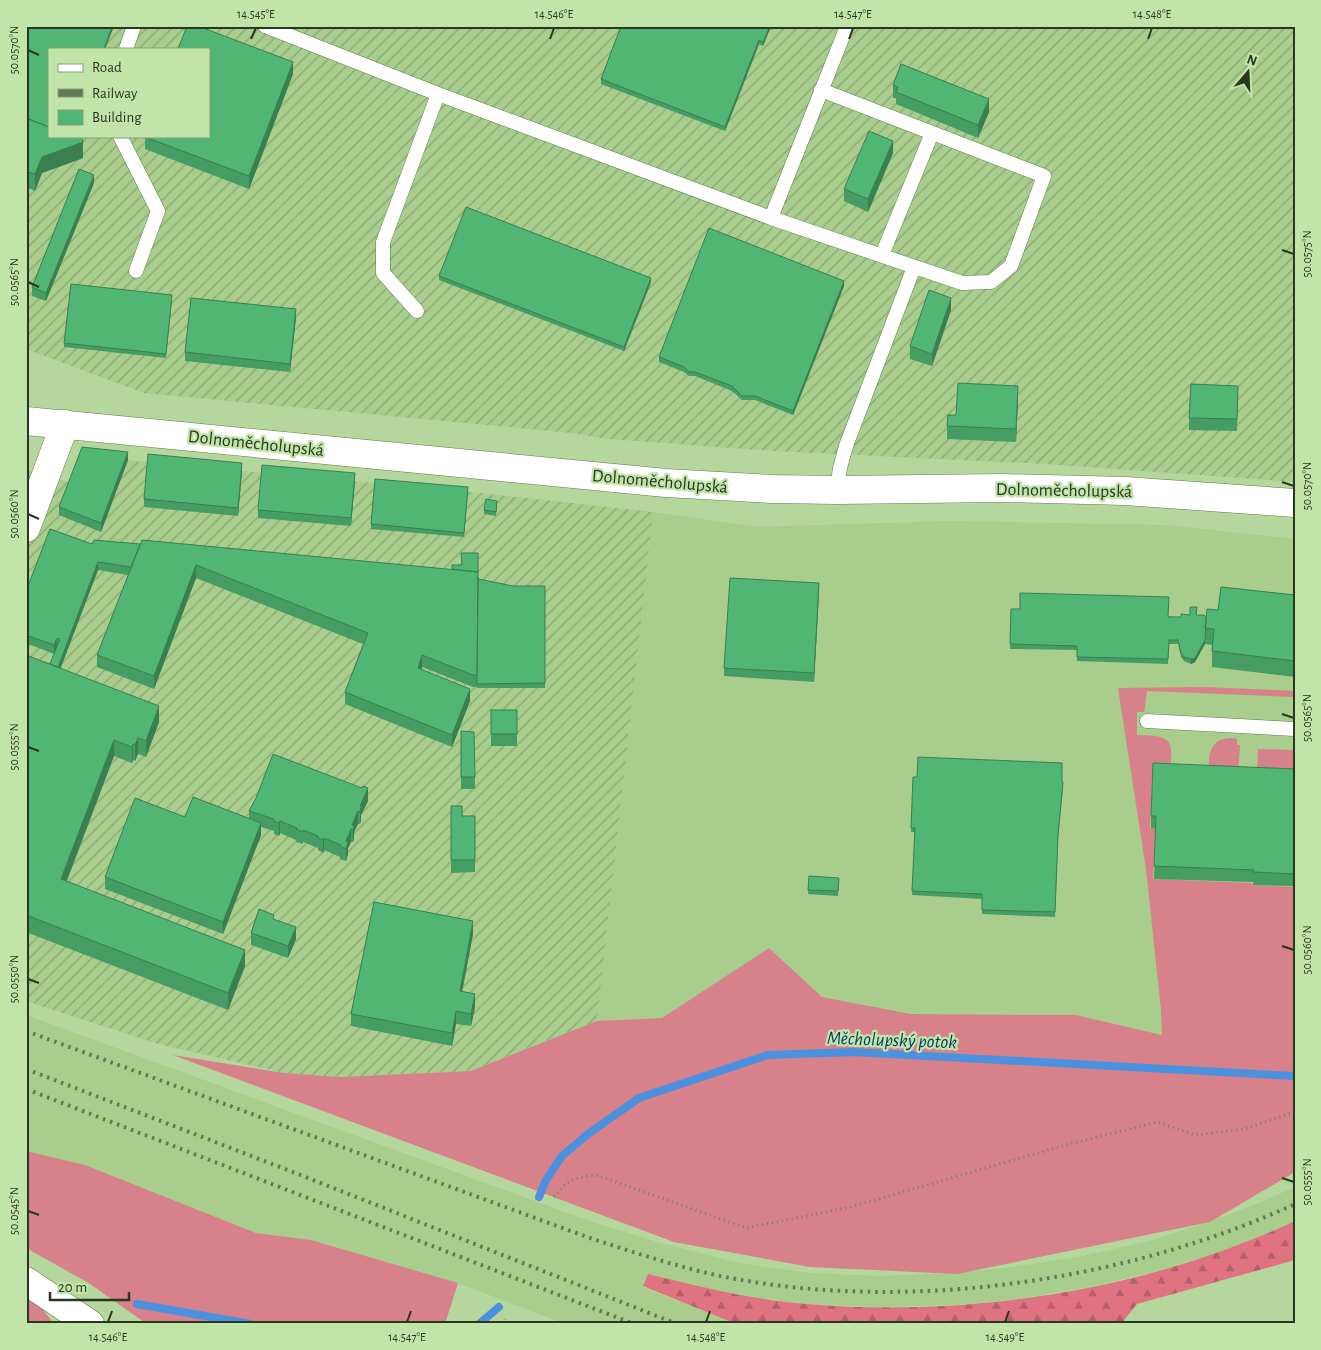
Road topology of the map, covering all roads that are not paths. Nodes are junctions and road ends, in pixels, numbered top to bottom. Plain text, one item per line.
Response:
1 (134, 26) edge
2 (265, 26) edge
3 (847, 26) edge
4 (126, 48) edge
5 (821, 90) junction
6 (438, 94) junction
7 (932, 132) junction
8 (121, 138) edge
9 (771, 218) junction
10 (882, 255) junction
11 (914, 267) junction
12 (136, 271) dead end
13 (417, 311) dead end
14 (26, 421) edge
15 (65, 424) junction
16 (836, 490) junction
17 (1295, 503) edge
18 (26, 528) edge
19 (1147, 721) dead end
20 (1295, 729) edge
21 (26, 1281) edge
22 (75, 1319) edge

1 - 4 lane
2 - 6 lane
3 - 5 lane
5 - 7 lane
5 - 9 lane
6 - 9 lane
6 - 13 lane
7 - 10 lane
7 - 11 lane
8 - 12 lane
9 - 10 lane
10 - 11 lane
11 - 16 lane
14 - 15 street, Dolnoměcholupská
15 - 16 street, Dolnoměcholupská
15 - 18 street
16 - 17 street, Dolnoměcholupská
19 - 20 lane
21 - 22 street

